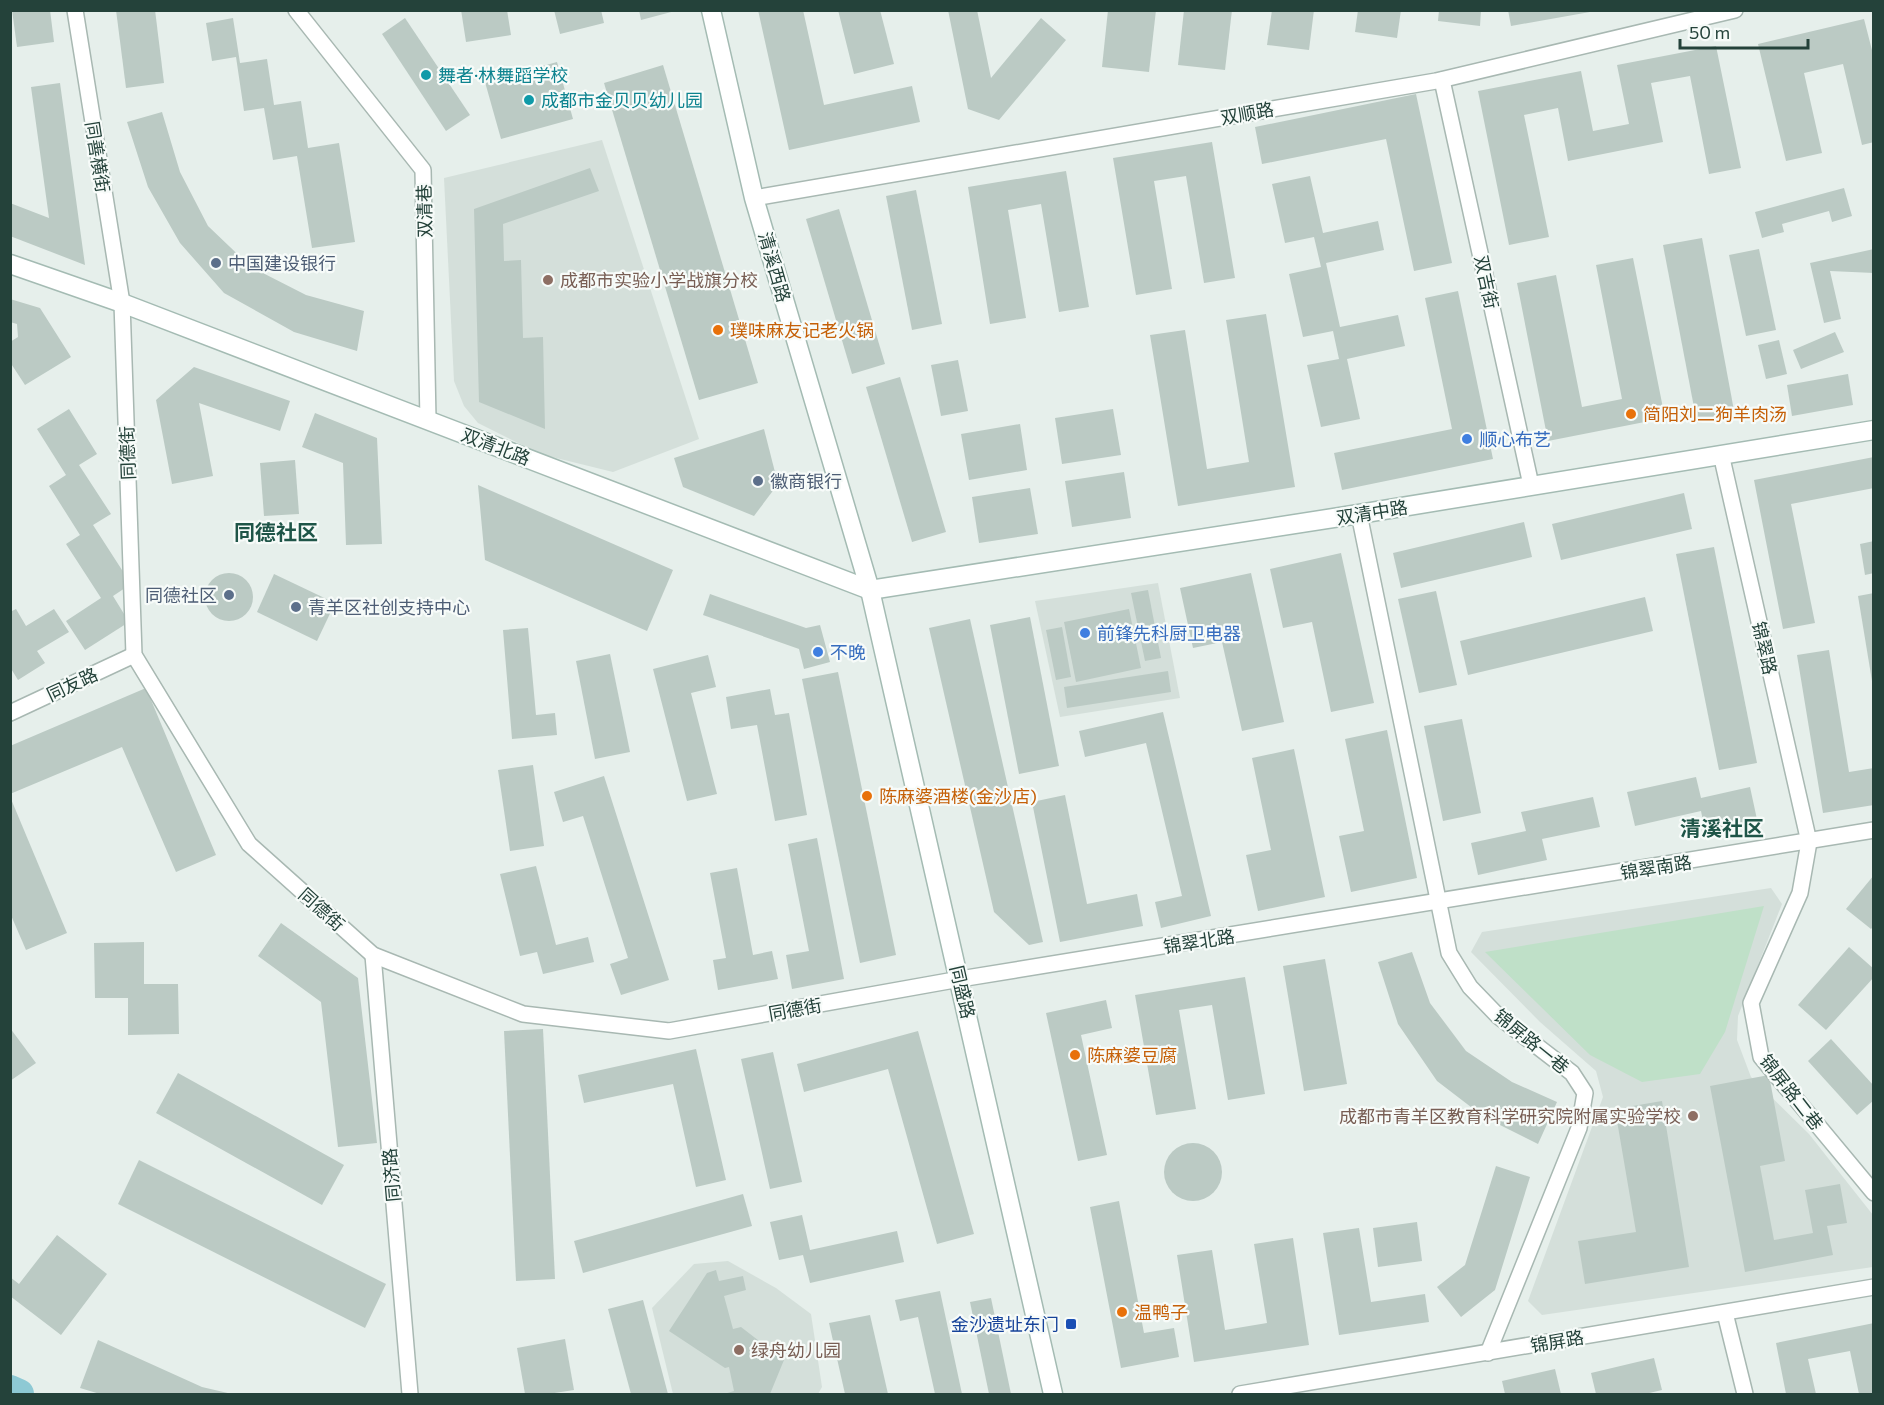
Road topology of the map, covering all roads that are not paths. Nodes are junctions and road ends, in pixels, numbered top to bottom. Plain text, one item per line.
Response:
1 (75, 10) edge
2 (296, 10) edge
3 (711, 10) edge
4 (1735, 10) edge
5 (1442, 80) junction
6 (754, 198) junction
7 (10, 264) edge
8 (122, 303) junction
9 (428, 420) junction
10 (1874, 430) edge
11 (1720, 454) junction
12 (1531, 485) junction
13 (1359, 514) junction
14 (870, 590) junction
15 (134, 655) junction
16 (10, 713) edge
17 (1874, 830) edge
18 (1809, 842) junction
19 (1438, 903) junction
20 (373, 955) junction
21 (960, 980) junction
22 (1874, 1193) edge
23 (1874, 1287) edge
24 (1725, 1312) junction
25 (1488, 1353) junction
26 (410, 1395) edge
27 (1053, 1395) edge
28 (1240, 1395) edge
29 (1745, 1395) edge

1 - 8 street, 同善横街
2 - 9 street, 双清巷
3 - 6 street, 清溪西路
4 - 5 street, 双顺路
5 - 6 street, 双顺路
5 - 12 street, 双吉街
6 - 14 street, 清溪西路
7 - 8 street, 双清北路
8 - 9 street, 双清北路
8 - 15 street, 同德街
9 - 14 street, 双清北路
10 - 11 street, 双清中路
11 - 12 street, 双清中路
11 - 18 street, 锦翠路
12 - 13 street, 双清中路
13 - 14 street, 双清中路
13 - 19 street
14 - 21 street, 同盛路
15 - 16 street, 同友路
15 - 20 street, 同德街
17 - 18 street, 锦翠南路
18 - 19 street, 锦翠南路
18 - 22 street, 锦屏路二巷
19 - 21 street, 锦翠北路
19 - 25 street, 锦屏路一巷
20 - 21 street, 同德街
20 - 26 street, 同济路
21 - 27 street, 同盛路
23 - 24 street, 锦屏路
24 - 25 street, 锦屏路
24 - 29 street
25 - 28 street, 锦屏路

